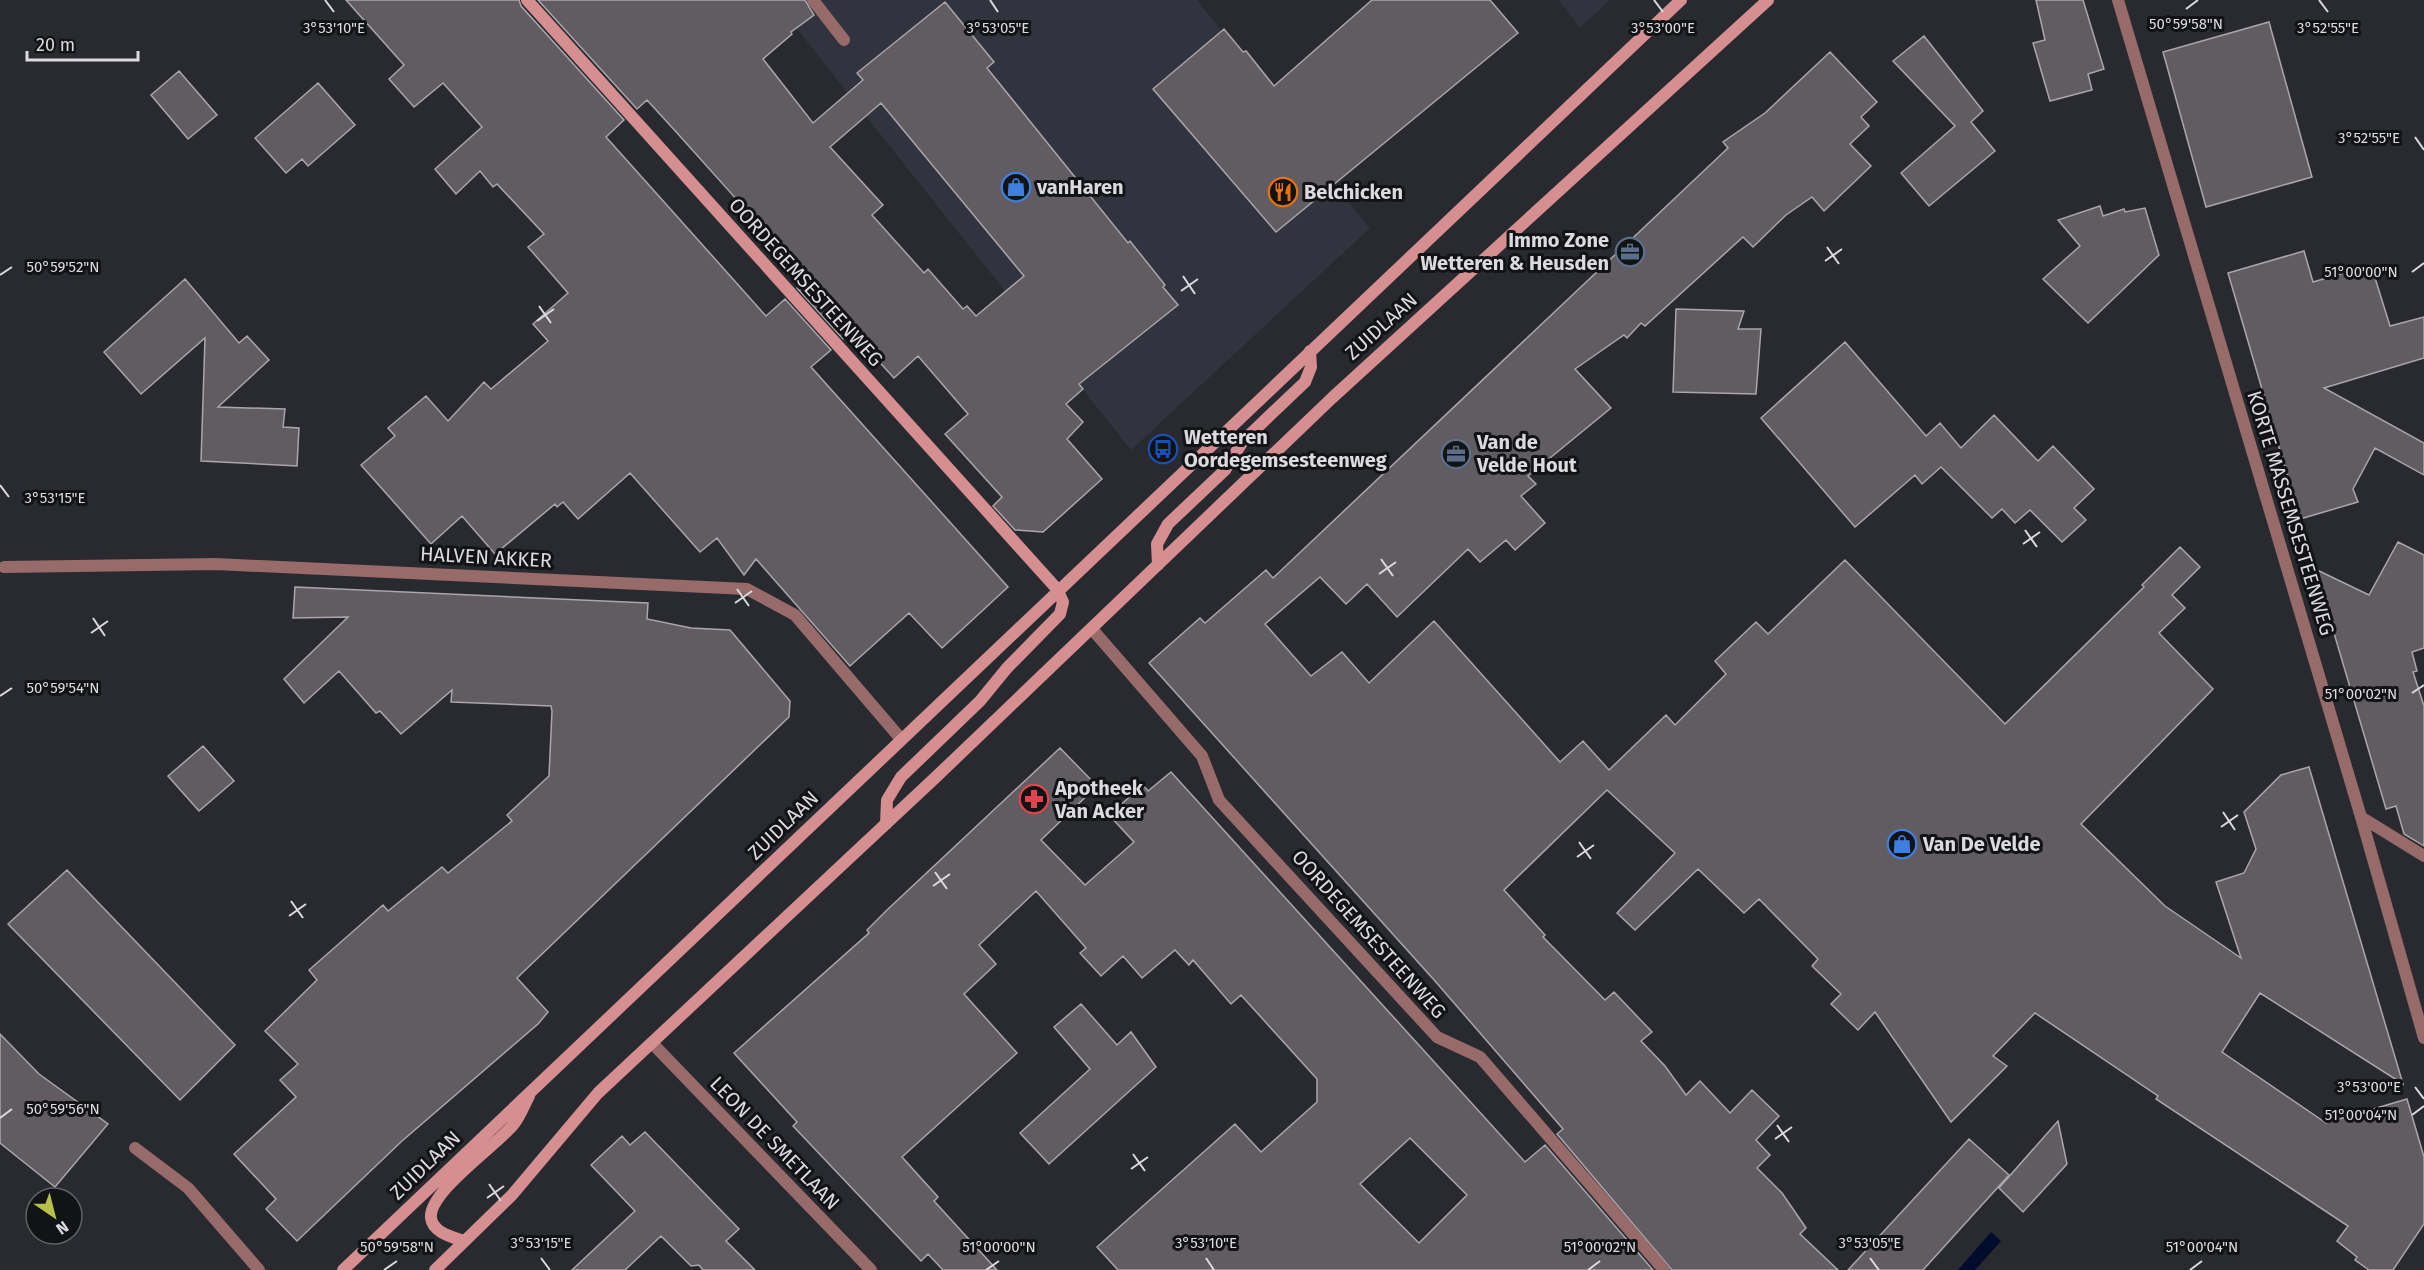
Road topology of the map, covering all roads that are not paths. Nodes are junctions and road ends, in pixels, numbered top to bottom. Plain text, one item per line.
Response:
1 (527, 0) edge
2 (813, 0) edge
3 (1681, 0) edge
4 (1767, 0) edge
5 (2118, 0) edge
6 (844, 40) dead end
7 (1311, 351) junction
8 (1158, 565) junction
9 (4, 567) dead end
10 (1057, 589) junction
11 (1092, 628) junction
12 (901, 740) junction
13 (2361, 817) junction
14 (886, 824) junction
15 (2424, 856) edge
16 (2424, 1038) edge
17 (652, 1043) junction
18 (534, 1087) junction
19 (135, 1148) dead end
20 (464, 1241) junction
21 (259, 1270) edge
22 (343, 1270) edge
23 (435, 1270) edge
24 (871, 1270) edge
25 (1664, 1270) edge

1 - 10 main road, OORDEGEMSESTEENWEG
2 - 6 street
3 - 7 main road, ZUIDLAAN
4 - 8 main road, ZUIDLAAN
5 - 13 street, KORTE MASSEMSESTEENWEG
7 - 8 main road
7 - 10 main road, ZUIDLAAN
8 - 11 main road, ZUIDLAAN
9 - 12 street, HALVEN AKKER
10 - 12 main road, ZUIDLAAN
10 - 14 main road
11 - 14 main road, ZUIDLAAN
11 - 25 street, OORDEGEMSESTEENWEG
12 - 18 main road, ZUIDLAAN
13 - 15 street
13 - 16 street, KORTE MASSEMSESTEENWEG
14 - 17 main road, ZUIDLAAN
17 - 20 main road, ZUIDLAAN
17 - 24 street, LEON DE SMETLAAN
18 - 20 main road, ZUIDLAAN
18 - 22 main road, ZUIDLAAN
19 - 21 street
20 - 23 main road, ZUIDLAAN

